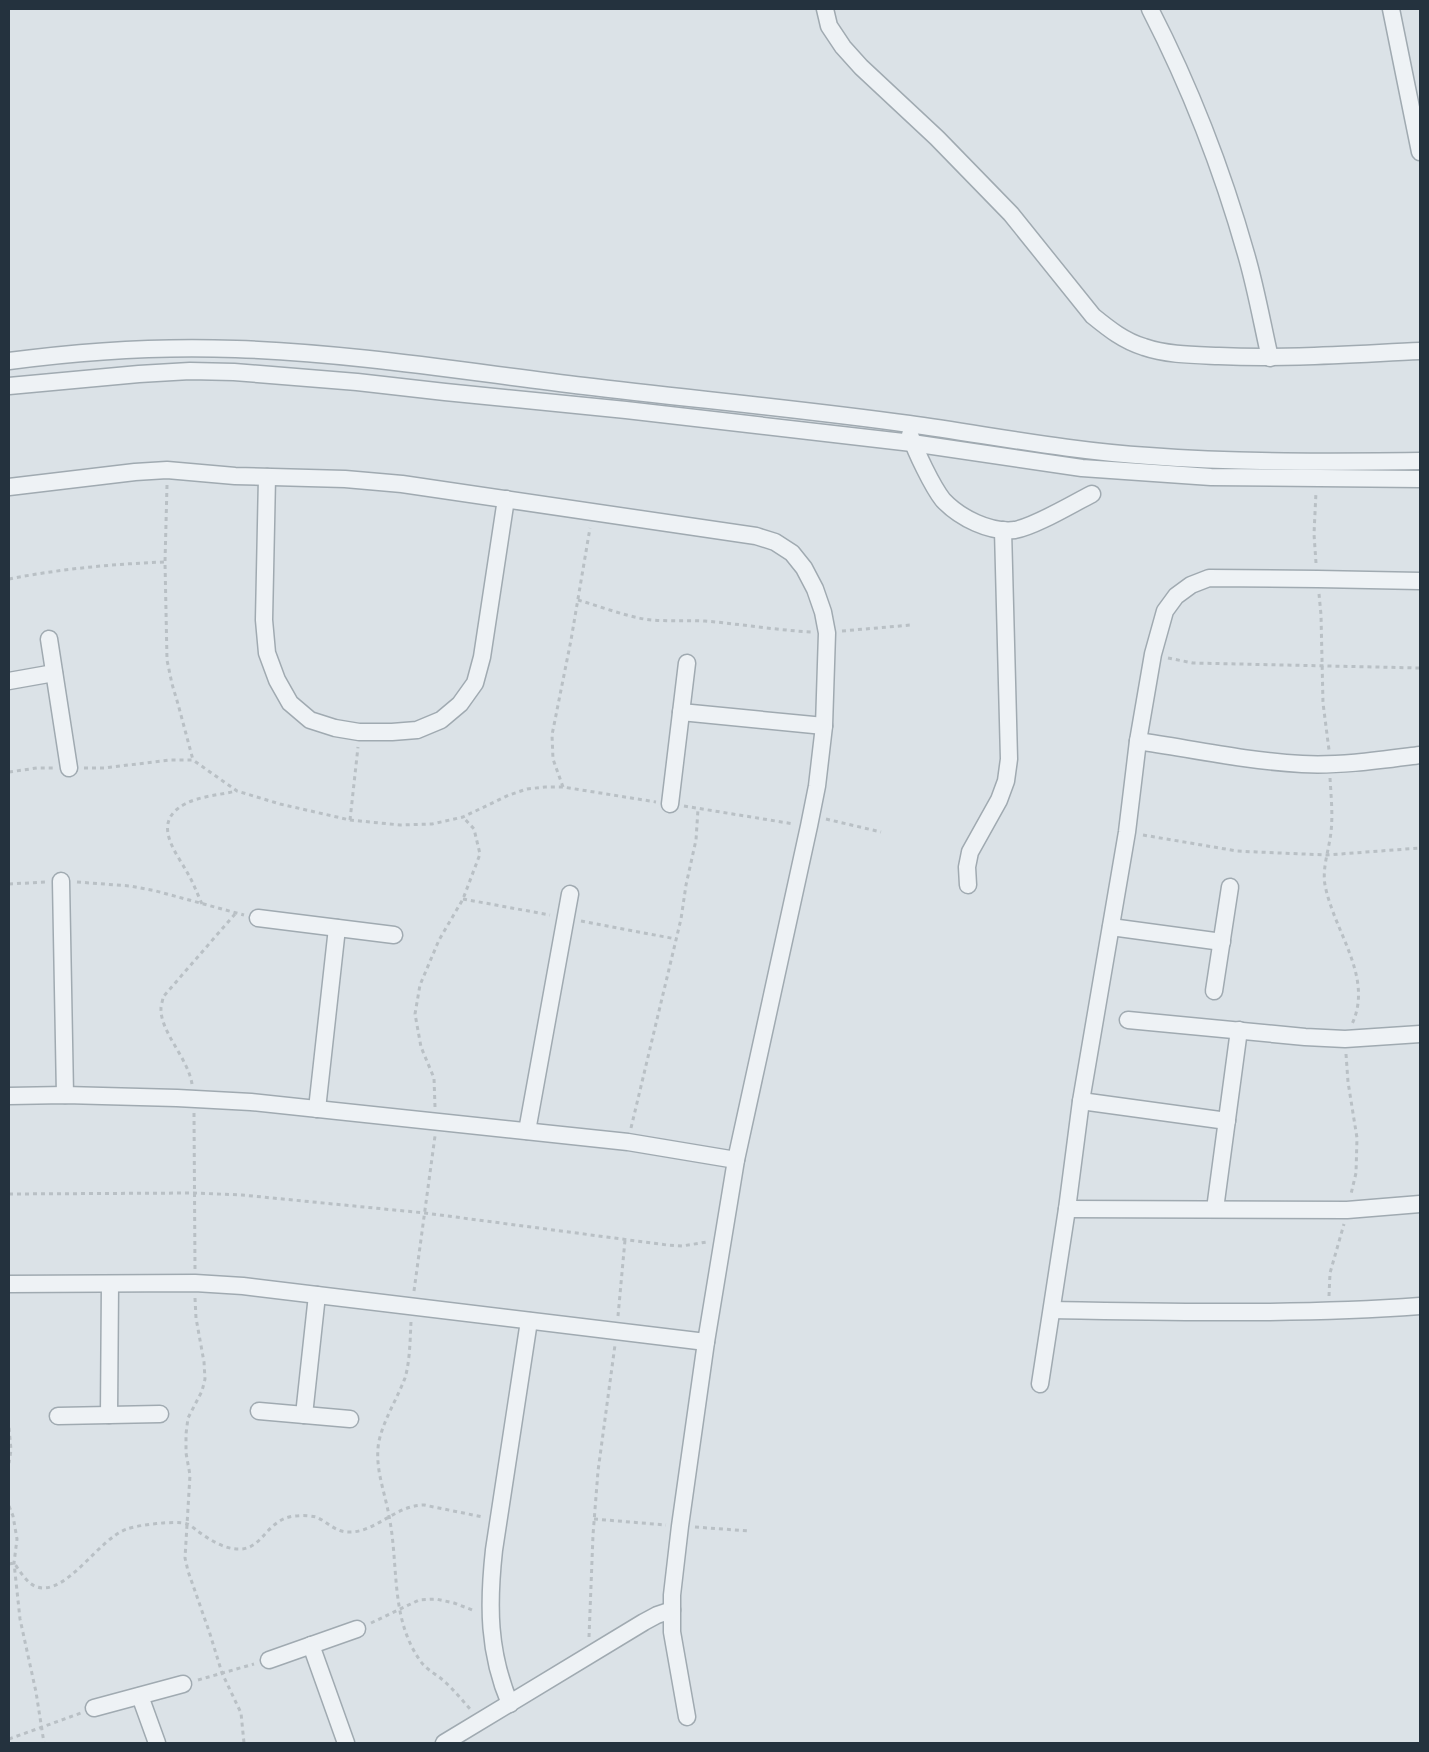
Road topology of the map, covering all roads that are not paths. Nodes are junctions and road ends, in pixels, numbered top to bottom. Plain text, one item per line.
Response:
1 (825, 9) edge
2 (1150, 9) edge
3 (1392, 9) edge
4 (1420, 152) edge
5 (1420, 352) edge
6 (1270, 358) junction
7 (9, 361) edge
8 (9, 386) edge
9 (906, 423) junction
10 (912, 443) junction
11 (1420, 461) edge
12 (267, 477) junction
13 (1420, 479) edge
14 (9, 487) edge
15 (1092, 494) dead end
16 (506, 500) junction
17 (1003, 530) junction
18 (1420, 581) edge
19 (50, 639) dead end
20 (687, 662) dead end
21 (54, 673) junction
22 (9, 681) edge
23 (681, 712) junction
24 (824, 726) junction
25 (1138, 741) junction
26 (1420, 755) edge
27 (69, 768) road end
28 (670, 804) road end
29 (61, 881) road end
30 (968, 886) dead end
31 (1230, 887) dead end
32 (570, 894) dead end
33 (258, 918) road end
34 (1111, 927) junction
35 (337, 928) junction
36 (394, 935) dead end
37 (1222, 942) junction
38 (1214, 991) dead end
39 (1128, 1020) dead end
40 (1239, 1030) junction
41 (1420, 1034) edge
42 (66, 1095) junction
43 (9, 1096) edge
44 (1081, 1101) junction
45 (317, 1109) junction
46 (1227, 1121) junction
47 (527, 1131) junction
48 (736, 1160) junction
49 (1420, 1204) edge
50 (1067, 1209) junction
51 (1215, 1210) junction
52 (9, 1284) edge
53 (110, 1284) junction
54 (317, 1295) junction
55 (1420, 1306) edge
56 (1052, 1310) junction
57 (529, 1321) junction
58 (706, 1342) junction
59 (1040, 1384) dead end
60 (259, 1411) dead end
61 (160, 1414) dead end
62 (109, 1415) junction
63 (304, 1415) junction
64 (58, 1416) dead end
65 (350, 1419) dead end
66 (672, 1610) junction
67 (357, 1629) road end
68 (311, 1645) junction
69 (269, 1660) road end
70 (183, 1684) road end
71 (140, 1696) junction
72 (510, 1704) junction
73 (94, 1708) road end
74 (687, 1717) dead end
75 (157, 1743) edge
76 (346, 1743) edge
77 (444, 1743) edge

1 - 6 street
2 - 6 street
3 - 4 street
5 - 6 street
7 - 9 street
8 - 10 street
9 - 10 street
9 - 11 street
10 - 13 street
10 - 17 street
12 - 14 street
12 - 16 street
12 - 16 street
15 - 17 street
16 - 24 street
17 - 30 street
18 - 25 street
19 - 21 street
20 - 23 street
21 - 22 street
21 - 27 street
23 - 24 street
23 - 28 street
24 - 48 street
25 - 26 street
25 - 34 street
29 - 42 street
31 - 37 street
32 - 47 street
33 - 35 street
34 - 37 street
34 - 44 street
35 - 36 street
35 - 45 street
37 - 38 street
39 - 40 street
40 - 41 street
40 - 46 street
42 - 43 street
42 - 45 street
44 - 46 street
44 - 50 street
45 - 47 street
46 - 51 street
47 - 48 street
48 - 58 street
49 - 51 street
50 - 51 street
50 - 56 street
52 - 53 street
53 - 54 street
53 - 62 street
54 - 57 street
54 - 63 street
55 - 56 street
56 - 59 street
57 - 58 street
57 - 72 street
58 - 66 street
60 - 63 street
61 - 62 street
62 - 64 street
63 - 65 street
66 - 72 street
66 - 74 street
67 - 68 street
68 - 69 street
68 - 76 street
70 - 71 street
71 - 73 street
71 - 75 street
72 - 77 street

